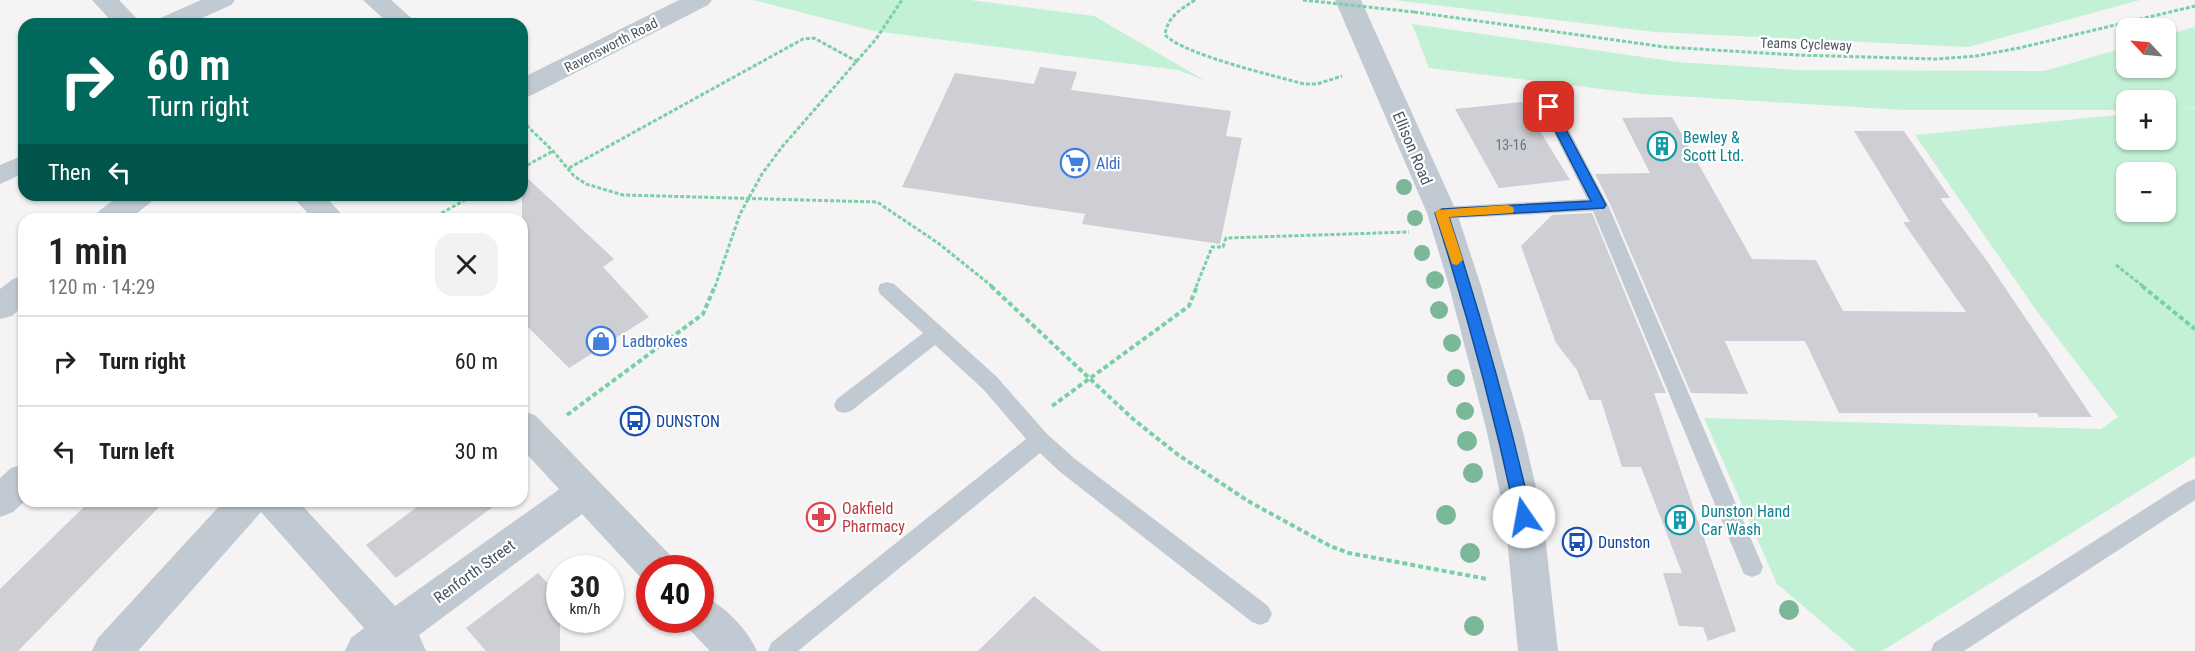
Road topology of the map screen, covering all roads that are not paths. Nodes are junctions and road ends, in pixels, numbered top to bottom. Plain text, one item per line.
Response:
1 (105, 0) edge
2 (222, 0) edge
3 (376, 0) edge
4 (699, 0) edge
5 (1348, 0) edge
6 (123, 18) edge
7 (181, 18) edge
8 (398, 18) edge
9 (528, 86) edge
10 (1549, 107) dead end
11 (18, 166) edge
12 (0, 175) edge
13 (132, 201) edge
14 (1599, 205) junction
15 (118, 213) edge
16 (1444, 222) junction
17 (887, 290) dead end
18 (18, 292) edge
19 (0, 307) edge
20 (937, 333) junction
21 (844, 405) dead end
22 (528, 432) edge
23 (1033, 432) junction
24 (18, 484) edge
25 (2195, 488) edge
26 (584, 492) junction
27 (0, 501) edge
28 (243, 507) edge
29 (279, 507) edge
30 (645, 555) edge
31 (1752, 567) dead end
32 (1260, 614) dead end
33 (714, 627) edge
34 (387, 644) edge
35 (112, 651) edge
36 (737, 651) edge
37 (780, 651) edge
38 (1538, 651) edge
39 (1943, 651) edge

1 - 6 street
2 - 7 street
3 - 8 street
4 - 9 street, Ravensworth Road
5 - 16 street, Ellison Road
10 - 14 lane
11 - 12 street
13 - 15 street
14 - 16 lane
14 - 31 lane
16 - 38 street, Ellison Road
17 - 20 lane
18 - 19 street
20 - 21 lane
20 - 23 lane
22 - 26 street
23 - 32 lane
23 - 37 lane
24 - 27 street
25 - 39 lane
26 - 30 street
26 - 34 street, Renforth Street
28 - 35 street
29 - 34 street
33 - 36 street

